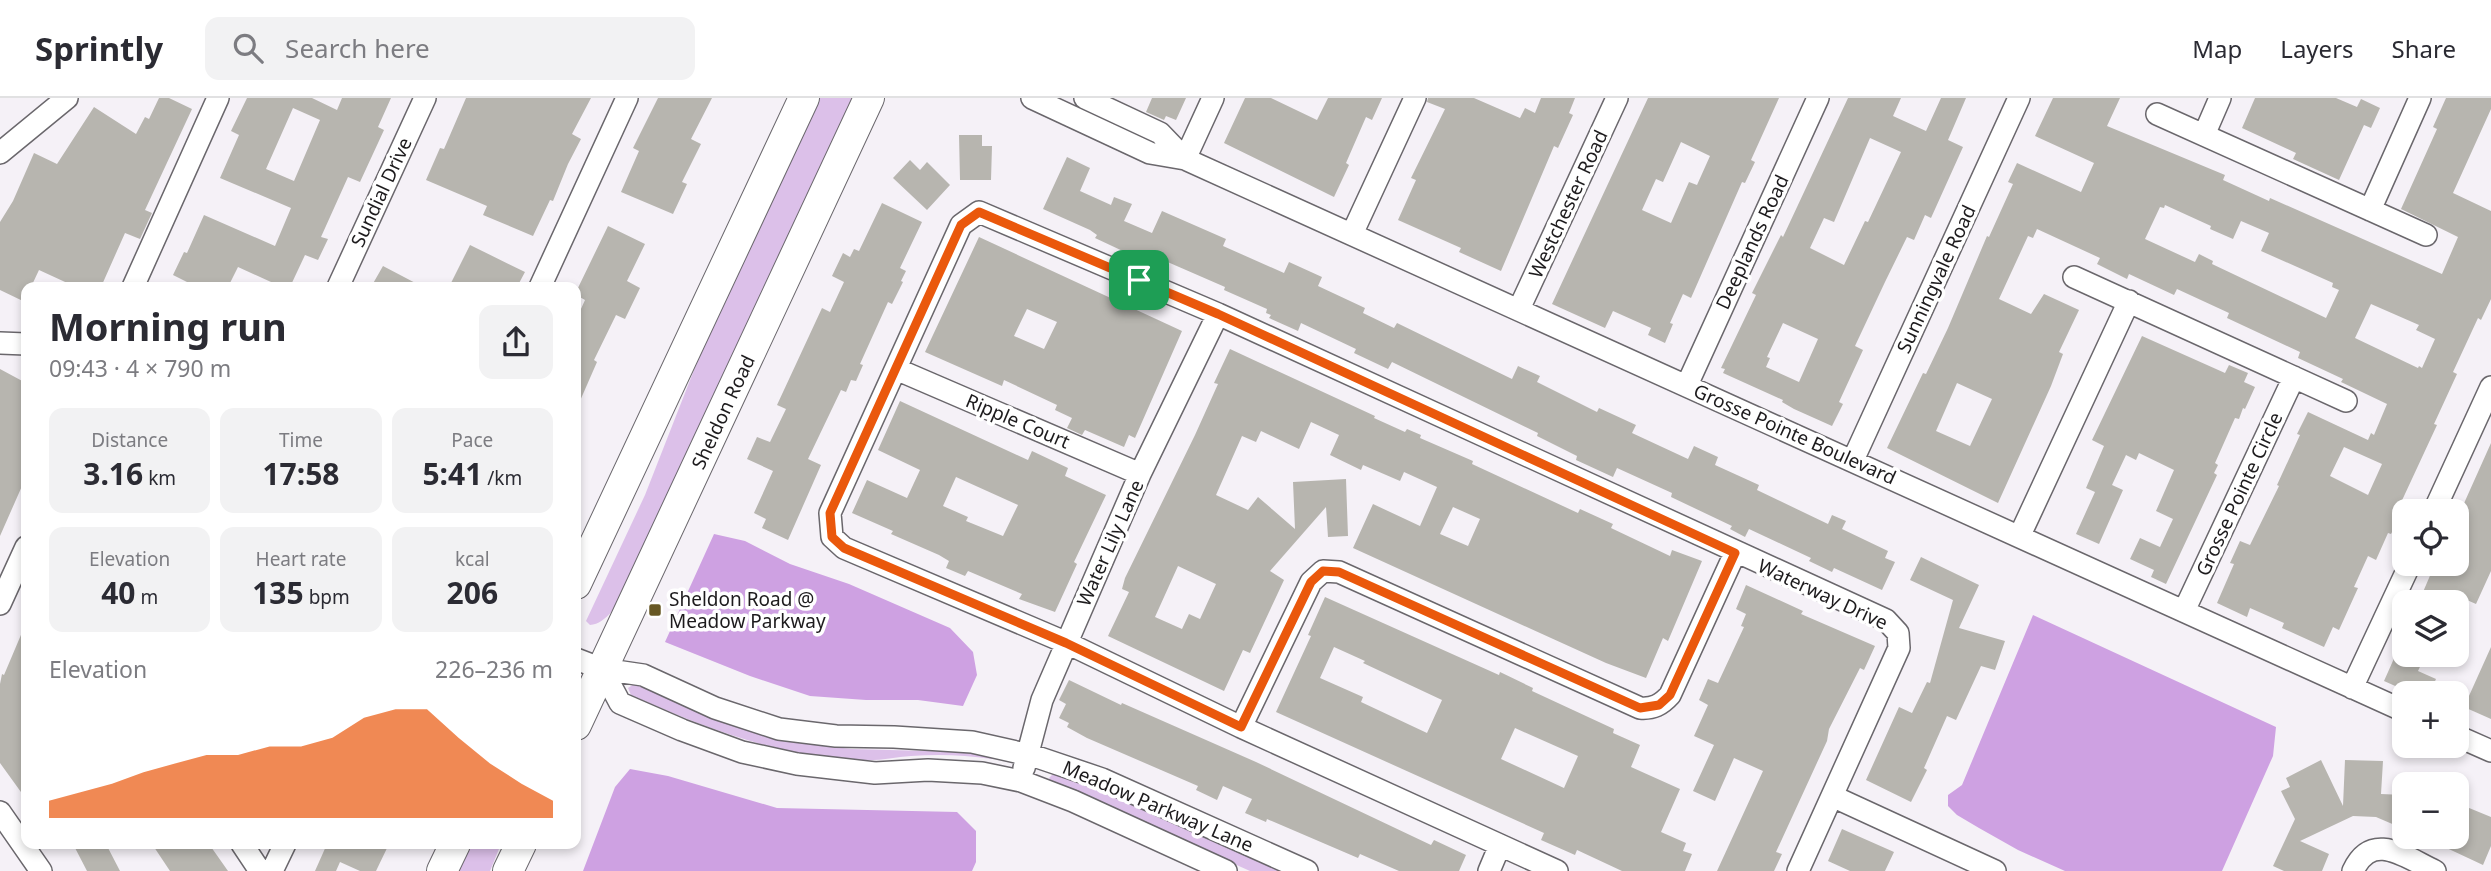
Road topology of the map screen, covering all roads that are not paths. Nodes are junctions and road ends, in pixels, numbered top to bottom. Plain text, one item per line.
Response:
1 (67, 98) edge
2 (218, 98) edge
3 (425, 98) edge
4 (627, 98) edge
5 (804, 98) edge
6 (869, 98) edge
7 (1032, 98) edge
8 (1086, 98) edge
9 (1213, 98) edge
10 (1415, 98) edge
11 (1617, 98) edge
12 (1818, 98) edge
13 (2019, 98) edge
14 (2220, 98) edge
15 (2420, 98) edge
16 (2157, 114) dead end
17 (2204, 135) junction
18 (0, 153) edge
19 (1185, 159) junction
20 (2370, 210) junction
21 (1352, 234) junction
22 (2426, 235) dead end
23 (2074, 276) dead end
24 (135, 282) edge
25 (340, 282) edge
26 (542, 282) edge
27 (2129, 301) junction
28 (1519, 309) junction
29 (1218, 314) junction
30 (0, 343) edge
31 (21, 344) edge
32 (896, 369) junction
33 (2294, 377) junction
34 (1687, 385) junction
35 (2491, 387) edge
36 (2346, 401) dead end
37 (1853, 460) junction
38 (1140, 474) junction
39 (2440, 499) edge
40 (2020, 536) junction
41 (1735, 553) junction
42 (21, 558) edge
43 (581, 573) edge
44 (2404, 576) edge
45 (0, 604) edge
46 (2184, 611) junction
47 (1066, 643) junction
48 (589, 664) edge
49 (2352, 688) junction
50 (581, 702) edge
51 (2392, 706) edge
52 (1241, 727) junction
53 (2469, 741) edge
54 (2491, 751) edge
55 (1028, 755) junction
56 (1021, 781) junction
57 (1832, 796) junction
58 (0, 812) edge
59 (21, 842) edge
60 (1500, 845) junction
61 (26, 849) edge
62 (245, 849) edge
63 (283, 849) edge
64 (453, 849) edge
65 (519, 849) edge
66 (41, 871) edge
67 (260, 871) edge
68 (272, 871) edge
69 (442, 871) edge
70 (508, 871) edge
71 (1226, 871) edge
72 (1307, 871) edge
73 (1489, 871) edge
74 (1557, 871) edge
75 (1798, 871) edge
76 (1995, 871) edge
77 (2353, 871) edge
78 (2435, 871) edge

1 - 18 street
2 - 24 street
3 - 25 street, Sundial Drive
4 - 26 street
5 - 43 main road
6 - 48 main road, Sheldon Road
7 - 19 street, Grosse Pointe Boulevard
8 - 19 street, Grosse Pointe Boulevard
9 - 19 street
10 - 21 street
11 - 28 street, Westchester Road
12 - 34 street, Deeplands Road
13 - 37 street, Sunningvale Road
14 - 17 street
15 - 20 street
16 - 17 street
17 - 20 street
19 - 21 street, Grosse Pointe Boulevard
20 - 22 street
21 - 28 street, Grosse Pointe Boulevard
23 - 27 street
27 - 33 street
27 - 40 street
28 - 34 street, Grosse Pointe Boulevard
29 - 32 street, Waterway Drive
29 - 38 street, Water Lily Lane
29 - 41 street, Waterway Drive
30 - 31 street
32 - 38 street, Ripple Court
32 - 47 street, Waterway Drive
33 - 36 street
33 - 46 street, Grosse Pointe Circle
34 - 37 street, Grosse Pointe Boulevard
35 - 39 street
37 - 40 street, Grosse Pointe Boulevard
38 - 47 street, Water Lily Lane
40 - 46 street, Grosse Pointe Boulevard
41 - 52 street
41 - 57 street, Waterway Drive
42 - 45 street
44 - 49 street
46 - 49 street, Grosse Pointe Boulevard
47 - 52 street, Waterway Drive
47 - 55 street, Water Lily Lane
48 - 50 main road, Sheldon Road
48 - 55 street, Meadow Parkway Lane
48 - 56 street, Meadow Parkway Lane
49 - 51 street, Grosse Pointe Boulevard
52 - 60 street, Waterway Drive
53 - 54 street
55 - 56 street, Water Lily Lane
55 - 72 street, Meadow Parkway Lane
56 - 71 street, Meadow Parkway Lane
57 - 75 street, Waterway Drive
57 - 76 street
58 - 59 street
60 - 73 street
60 - 74 street, Waterway Drive
61 - 66 street
62 - 67 street
63 - 68 street
64 - 69 main road
65 - 70 main road
77 - 78 street

